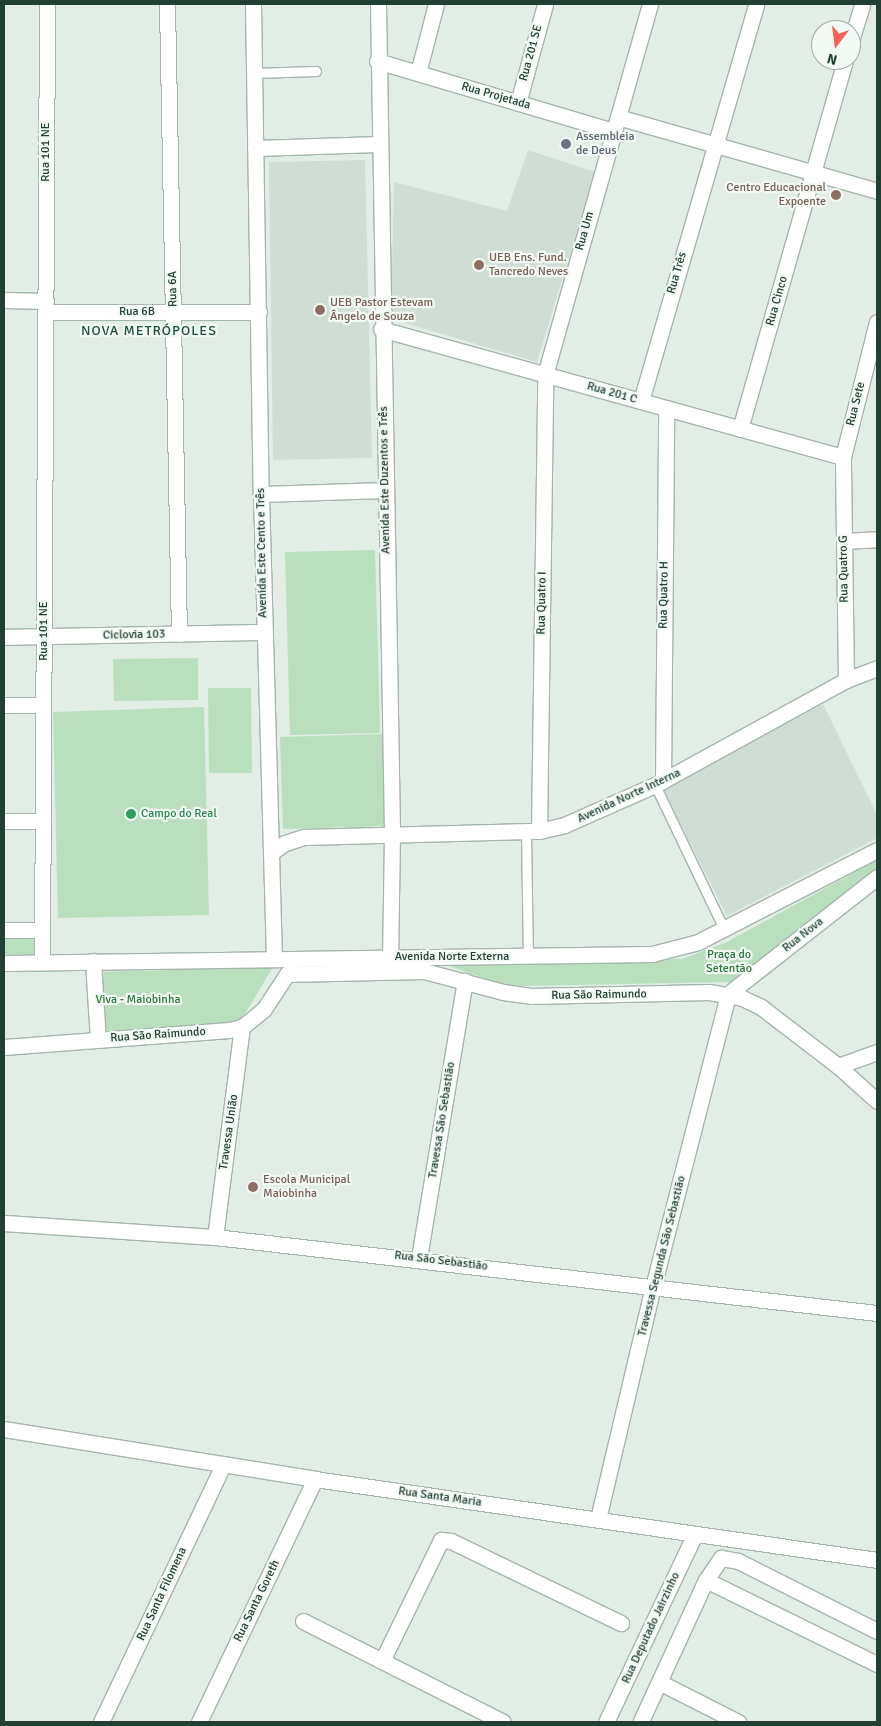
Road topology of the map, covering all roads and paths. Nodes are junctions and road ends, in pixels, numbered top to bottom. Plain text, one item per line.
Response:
1 (47, 4) edge
2 (168, 4) edge
3 (253, 4) edge
4 (378, 4) edge
5 (436, 4) edge
6 (545, 4) edge
7 (650, 4) edge
8 (756, 4) edge
9 (862, 4) edge
10 (857, 20) edge
11 (377, 61) junction
12 (843, 70) edge
13 (316, 71) dead end
14 (254, 73) junction
15 (418, 73) junction
16 (518, 102) junction
17 (616, 124) junction
18 (378, 144) junction
19 (714, 144) junction
20 (255, 148) junction
21 (813, 173) junction
22 (877, 191) edge
23 (4, 300) edge
24 (45, 306) junction
25 (173, 312) junction
26 (259, 312) junction
27 (877, 322) edge
28 (382, 329) junction
29 (872, 364) edge
30 (545, 375) junction
31 (641, 401) junction
32 (666, 408) junction
33 (740, 429) junction
34 (843, 457) junction
35 (385, 490) junction
36 (261, 494) junction
37 (877, 539) edge
38 (844, 541) junction
39 (264, 632) junction
40 (179, 634) junction
41 (4, 637) edge
42 (44, 638) junction
43 (877, 668) edge
44 (846, 680) junction
45 (4, 705) edge
46 (43, 705) junction
47 (659, 783) junction
48 (4, 820) edge
49 (43, 821) junction
50 (533, 832) junction
51 (392, 835) junction
52 (877, 850) edge
53 (271, 853) junction
54 (877, 877) edge
55 (724, 929) junction
56 (4, 930) edge
57 (42, 930) junction
58 (390, 957) junction
59 (528, 957) junction
60 (280, 958) junction
61 (42, 962) junction
62 (94, 962) junction
63 (4, 963) edge
64 (287, 974) junction
65 (465, 981) junction
66 (728, 994) junction
67 (242, 1027) junction
68 (98, 1040) junction
69 (4, 1047) edge
70 (877, 1052) edge
71 (838, 1066) junction
72 (877, 1101) edge
73 (4, 1223) edge
74 (215, 1237) junction
75 (419, 1258) junction
76 (653, 1287) junction
77 (877, 1313) edge
78 (4, 1429) edge
79 (223, 1465) junction
80 (316, 1479) junction
81 (598, 1519) junction
82 (695, 1534) junction
83 (877, 1560) edge
84 (706, 1580) junction
85 (303, 1621) dead end
86 (621, 1623) dead end
87 (877, 1631) edge
88 (382, 1661) junction
89 (877, 1664) edge
90 (659, 1682) junction
91 (641, 1720) dead end
92 (100, 1722) edge
93 (200, 1722) edge
94 (503, 1722) edge
95 (606, 1722) edge
96 (738, 1722) edge

1 - 24 street, Rua 101 NE
2 - 25 street, Rua 6A
3 - 14 street, Avenida Este Cento e Três
4 - 11 street, Avenida Este Duzentos e Três
5 - 15 street
6 - 16 street, Rua 201 SE
7 - 17 street, Rua Um
8 - 19 street, Rua Três
9 - 10 street
11 - 15 street, Rua Projetada
11 - 18 street, Avenida Este Duzentos e Três
12 - 21 street, Rua Cinco
13 - 14 lane
14 - 20 street, Avenida Este Cento e Três
15 - 16 street, Rua Projetada
16 - 17 street, Rua Projetada
17 - 19 street
17 - 30 street, Rua Um
18 - 20 street
18 - 28 street, Avenida Este Duzentos e Três
19 - 21 street
19 - 31 street, Rua Três
20 - 26 street, Avenida Este Cento e Três
21 - 22 street
21 - 33 street, Rua Cinco
23 - 24 street
24 - 25 street, Rua 6B
24 - 42 street, Rua 101 NE
25 - 26 street, Rua 6B
25 - 40 street, Rua 6A
26 - 36 street, Avenida Este Cento e Três
27 - 29 street, Rua Sete
28 - 30 street, Rua 201 C
28 - 35 street, Avenida Este Duzentos e Três
29 - 34 street, Rua Sete
30 - 31 street, Rua 201 C
30 - 50 street, Rua Quatro I
31 - 32 street, Rua 201 C
32 - 33 street, Rua 201 C
32 - 47 street, Rua Quatro H
33 - 34 street, Rua 201 C
34 - 38 street, Rua Quatro G
35 - 36 street
35 - 51 street, Avenida Este Duzentos e Três
36 - 39 street, Avenida Este Cento e Três
37 - 38 street
38 - 44 street, Rua Quatro G
39 - 40 street, Ciclovia 103
39 - 53 street, Avenida Este Cento e Três
40 - 42 street, Ciclovia 103
41 - 42 street, Ciclovia 103
42 - 46 street, Rua 101 NE
43 - 44 street, Avenida Norte Interna
44 - 47 street, Avenida Norte Interna
45 - 46 street
46 - 49 street, Rua 101 NE
47 - 50 street, Avenida Norte Interna
47 - 55 lane
48 - 49 street
49 - 57 street, Rua 101 NE
50 - 51 street, Avenida Norte Interna
50 - 59 lane
51 - 53 street, Avenida Norte Interna
51 - 58 street, Avenida Este Duzentos e Três
52 - 55 street, Avenida Norte Externa
53 - 60 street, Avenida Este Cento e Três
54 - 66 street, Rua Nova
55 - 59 street, Avenida Norte Externa
56 - 57 street
57 - 61 street, Rua 101 NE
58 - 59 street, Avenida Norte Externa
58 - 60 street, Avenida Norte Externa
60 - 62 street, Avenida Norte Externa
60 - 64 street
61 - 62 street, Avenida Norte Externa
61 - 63 street, Avenida Norte Externa
62 - 68 street
64 - 65 street, Rua São Raimundo
64 - 67 street
65 - 66 street, Rua São Raimundo
65 - 75 street, Travessa São Sebastião
66 - 71 street, Rua São Raimundo
66 - 76 street, Travessa Segunda São Sebastião
67 - 68 street, Rua São Raimundo
67 - 74 street, Travessa União
68 - 69 street, Rua São Raimundo
70 - 71 street
71 - 72 street, Rua São Raimundo
73 - 74 street, Rua São Sebastião
74 - 75 street, Rua São Sebastião
75 - 76 street, Rua São Sebastião
76 - 77 street, Rua São Sebastião
76 - 81 street, Travessa Segunda São Sebastião
78 - 79 street, Rua Santa Maria
79 - 80 street, Rua Santa Maria
79 - 92 street, Rua Santa Filomena
80 - 81 street, Rua Santa Maria
80 - 93 street, Rua Santa Goreth
81 - 82 street, Rua Santa Maria
82 - 83 street, Rua Santa Maria
82 - 95 street, Rua Deputado Jairzinho
84 - 87 street
84 - 89 street
84 - 90 street
85 - 88 street
86 - 88 street
88 - 94 street
90 - 91 street
90 - 96 street

